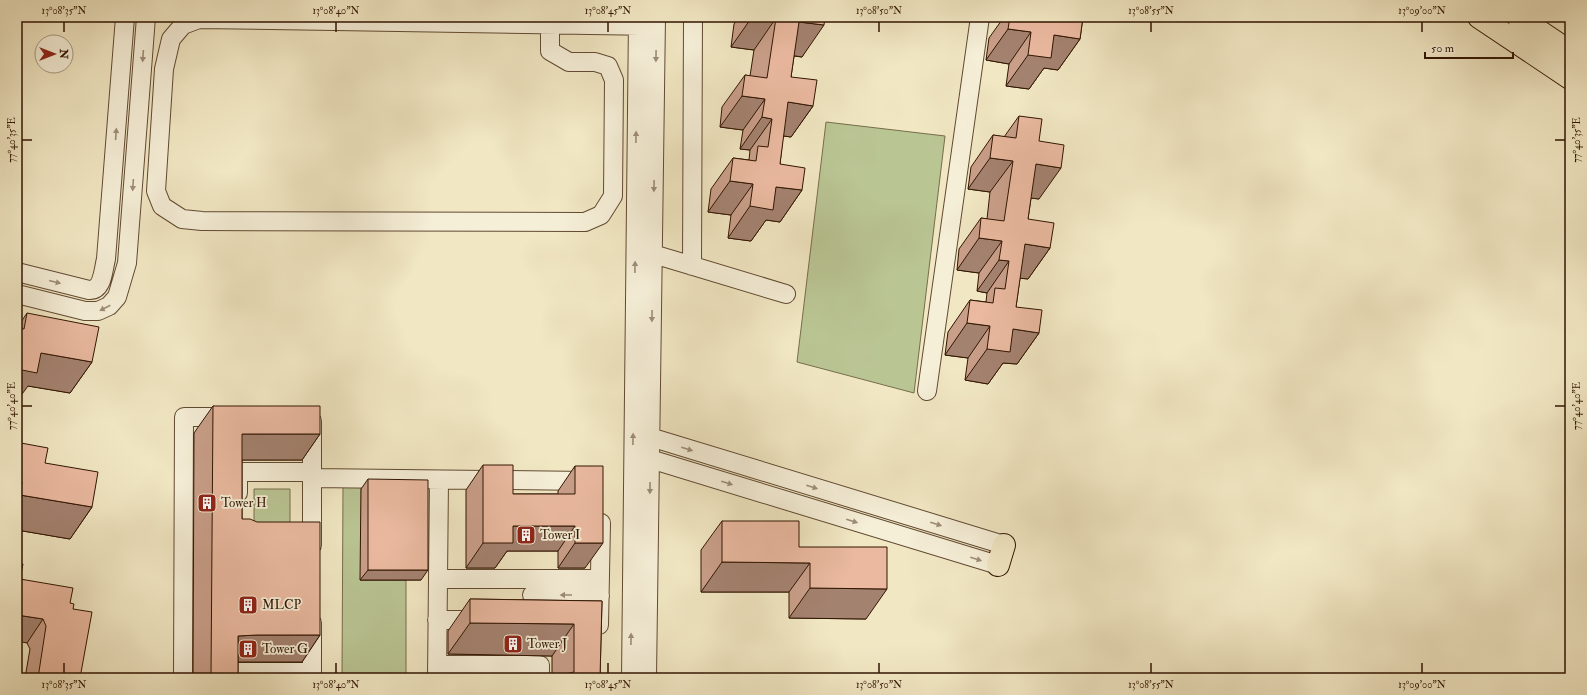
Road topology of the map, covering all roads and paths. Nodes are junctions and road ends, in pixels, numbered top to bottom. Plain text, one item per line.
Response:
1 (125, 17) edge
2 (146, 17) edge
3 (693, 17) edge
4 (980, 17) edge
5 (1479, 17) edge
6 (1518, 17) edge
7 (237, 18) edge
8 (556, 22) edge
9 (638, 22) edge
10 (656, 22) edge
11 (1570, 52) edge
12 (1570, 78) edge
13 (653, 254) junction
14 (692, 266) junction
15 (17, 272) edge
16 (17, 294) edge
17 (786, 294) dead end
18 (927, 391) dead end
19 (244, 417) edge
20 (297, 417) edge
21 (650, 437) junction
22 (650, 459) junction
23 (312, 475) junction
24 (439, 480) junction
25 (238, 509) edge
26 (312, 562) edge
27 (438, 579) junction
28 (532, 601) edge
29 (597, 605) junction
30 (312, 609) edge
31 (437, 620) junction
32 (499, 620) edge
33 (599, 643) edge
34 (437, 671) edge
35 (312, 675) edge
36 (183, 678) edge
37 (238, 678) edge
38 (540, 678) edge
39 (631, 678) edge
40 (647, 678) edge

15 -> 1 street
2 -> 16 street
3 - 14 street
4 - 18 street
5 - 12 main road
6 - 11 main road
7 - 8 street
7 - 8 street
8 - 9 street
9 - 10 street
39 -> 9 street
10 -> 13 street
13 - 14 street
13 -> 21 street
14 - 17 street
19 - 36 street
20 - 23 street
21 - 22 street
21 - 22 street
22 -> 40 street
23 - 24 street
23 - 25 street
23 - 26 street
24 - 27 street
24 - 29 street
27 - 29 street
27 - 31 street
29 -> 28 street
29 - 33 street
30 - 35 street
31 - 32 street
31 - 34 street
34 - 38 street
35 - 37 street

